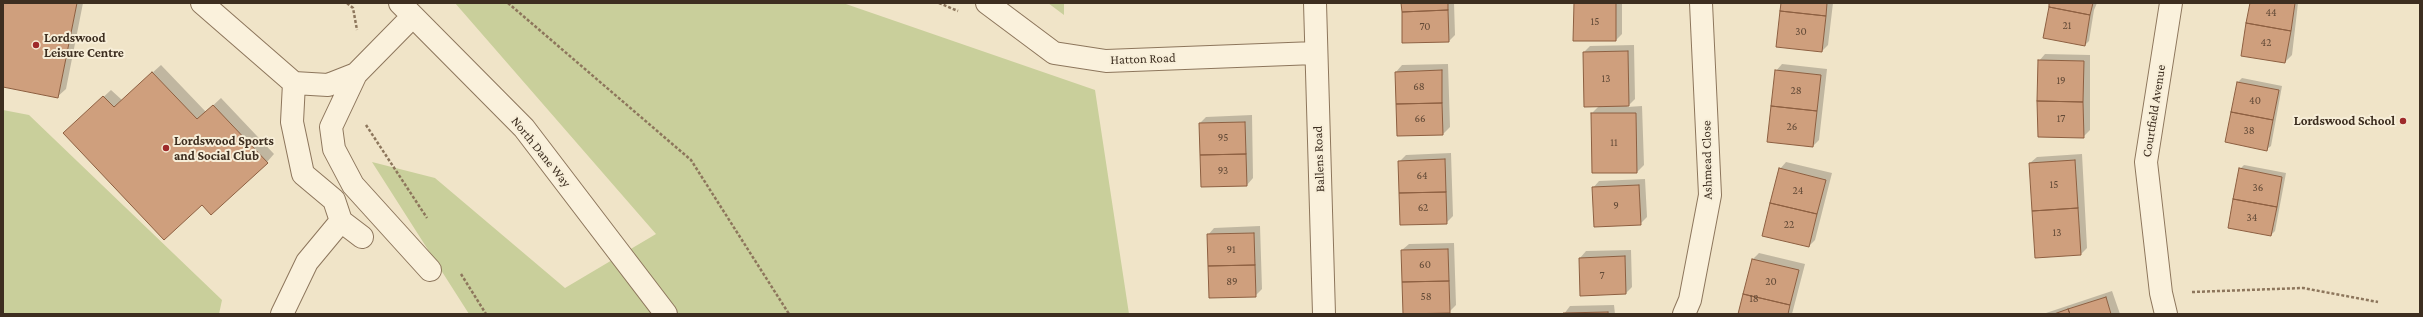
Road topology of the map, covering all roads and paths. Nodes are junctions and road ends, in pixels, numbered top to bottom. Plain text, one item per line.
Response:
1 (202, 3) edge
2 (508, 3) edge
3 (987, 3) edge
4 (1315, 3) edge
5 (1701, 3) edge
6 (2171, 3) edge
7 (406, 9) edge
8 (1315, 53) junction
9 (356, 74) junction
10 (294, 84) junction
11 (366, 124) dead end
12 (341, 221) junction
13 (429, 222) dead end
14 (362, 237) dead end
15 (458, 268) dead end
16 (430, 270) dead end
17 (2378, 302) dead end
18 (2164, 304) edge
19 (282, 314) edge
20 (486, 314) edge
21 (666, 314) edge
22 (789, 314) edge
23 (1324, 314) edge
24 (1684, 314) edge

1 - 10 street
2 - 22 path
3 - 8 street, Hatton Road
4 - 8 street, Ballens Road
5 - 24 street, Ashmead Close
6 - 18 street, Courtfield Avenue
7 - 9 street
7 - 21 street, North Dane Way
8 - 23 street, Ballens Road
9 - 10 street
9 - 16 street
10 - 12 street
11 - 13 path
12 - 14 street
12 - 19 street
15 - 20 path
17 - 18 path

